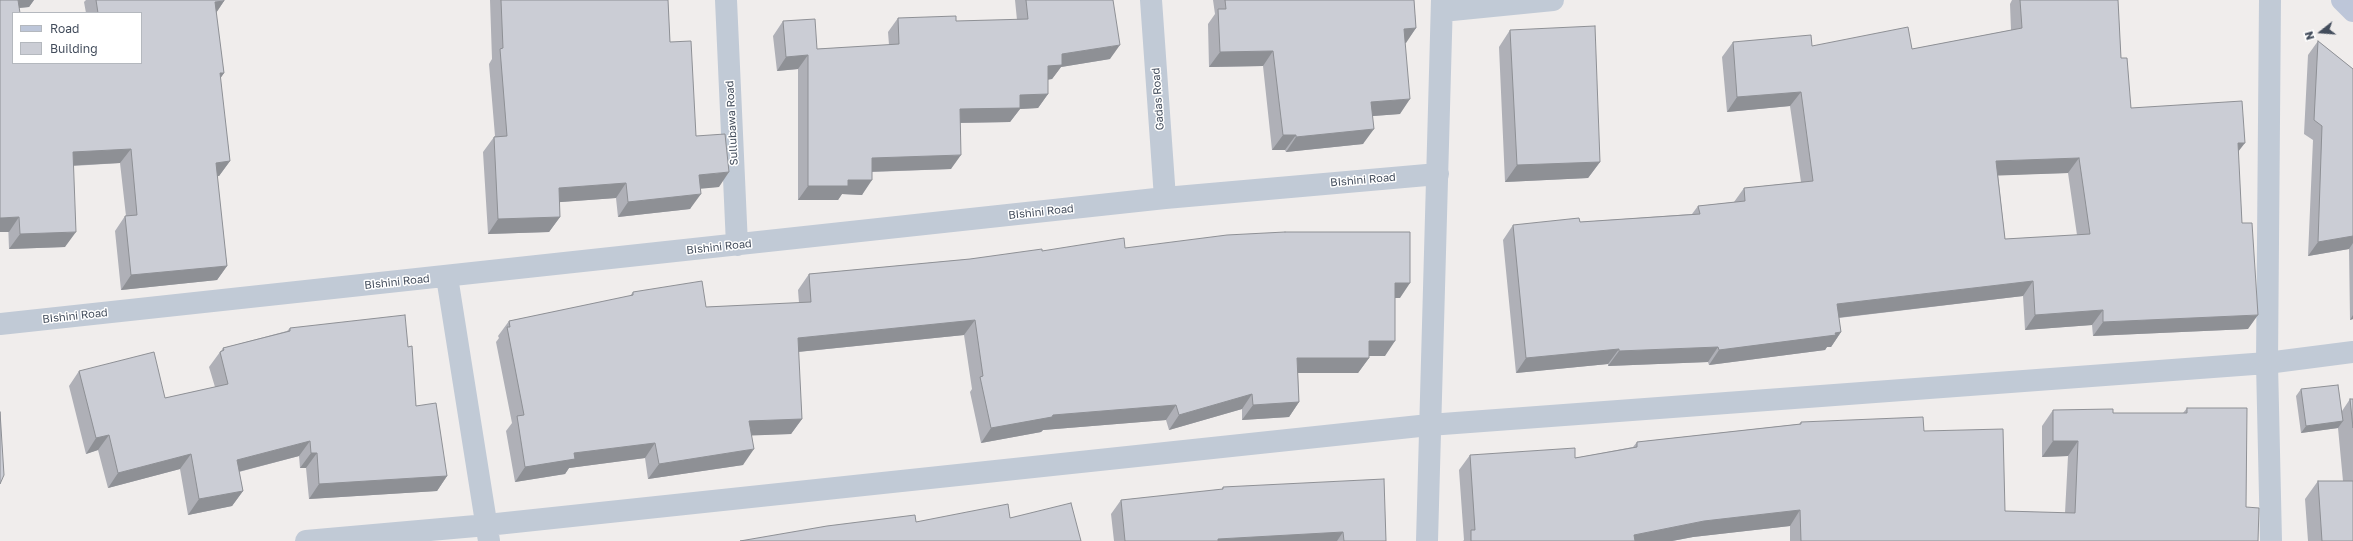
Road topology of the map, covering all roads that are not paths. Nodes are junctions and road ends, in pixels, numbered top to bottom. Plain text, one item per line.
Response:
1 (726, 0) edge
2 (1151, 0) edge
3 (1553, 0) edge
4 (2270, 0) edge
5 (2342, 0) edge
6 (1442, 5) edge
7 (2353, 10) edge
8 (1438, 174) junction
9 (1166, 198) junction
10 (737, 246) junction
11 (447, 277) junction
12 (0, 324) edge
13 (2353, 352) edge
14 (2267, 364) junction
15 (1429, 425) junction
16 (488, 533) edge
17 (306, 541) edge
18 (1427, 541) edge
19 (2271, 541) edge

1 - 10 street, Sullubawa Road
2 - 9 street, Gadas Road
3 - 6 street
4 - 14 street
5 - 7 main road
6 - 8 street
8 - 9 street, BIshini Road
8 - 15 street
9 - 10 street, BIshini Road
10 - 11 street, BIshini Road
11 - 12 street, BIshini Road
11 - 16 street
13 - 14 street
14 - 15 street
14 - 19 street
15 - 16 street
15 - 18 street
16 - 17 street

